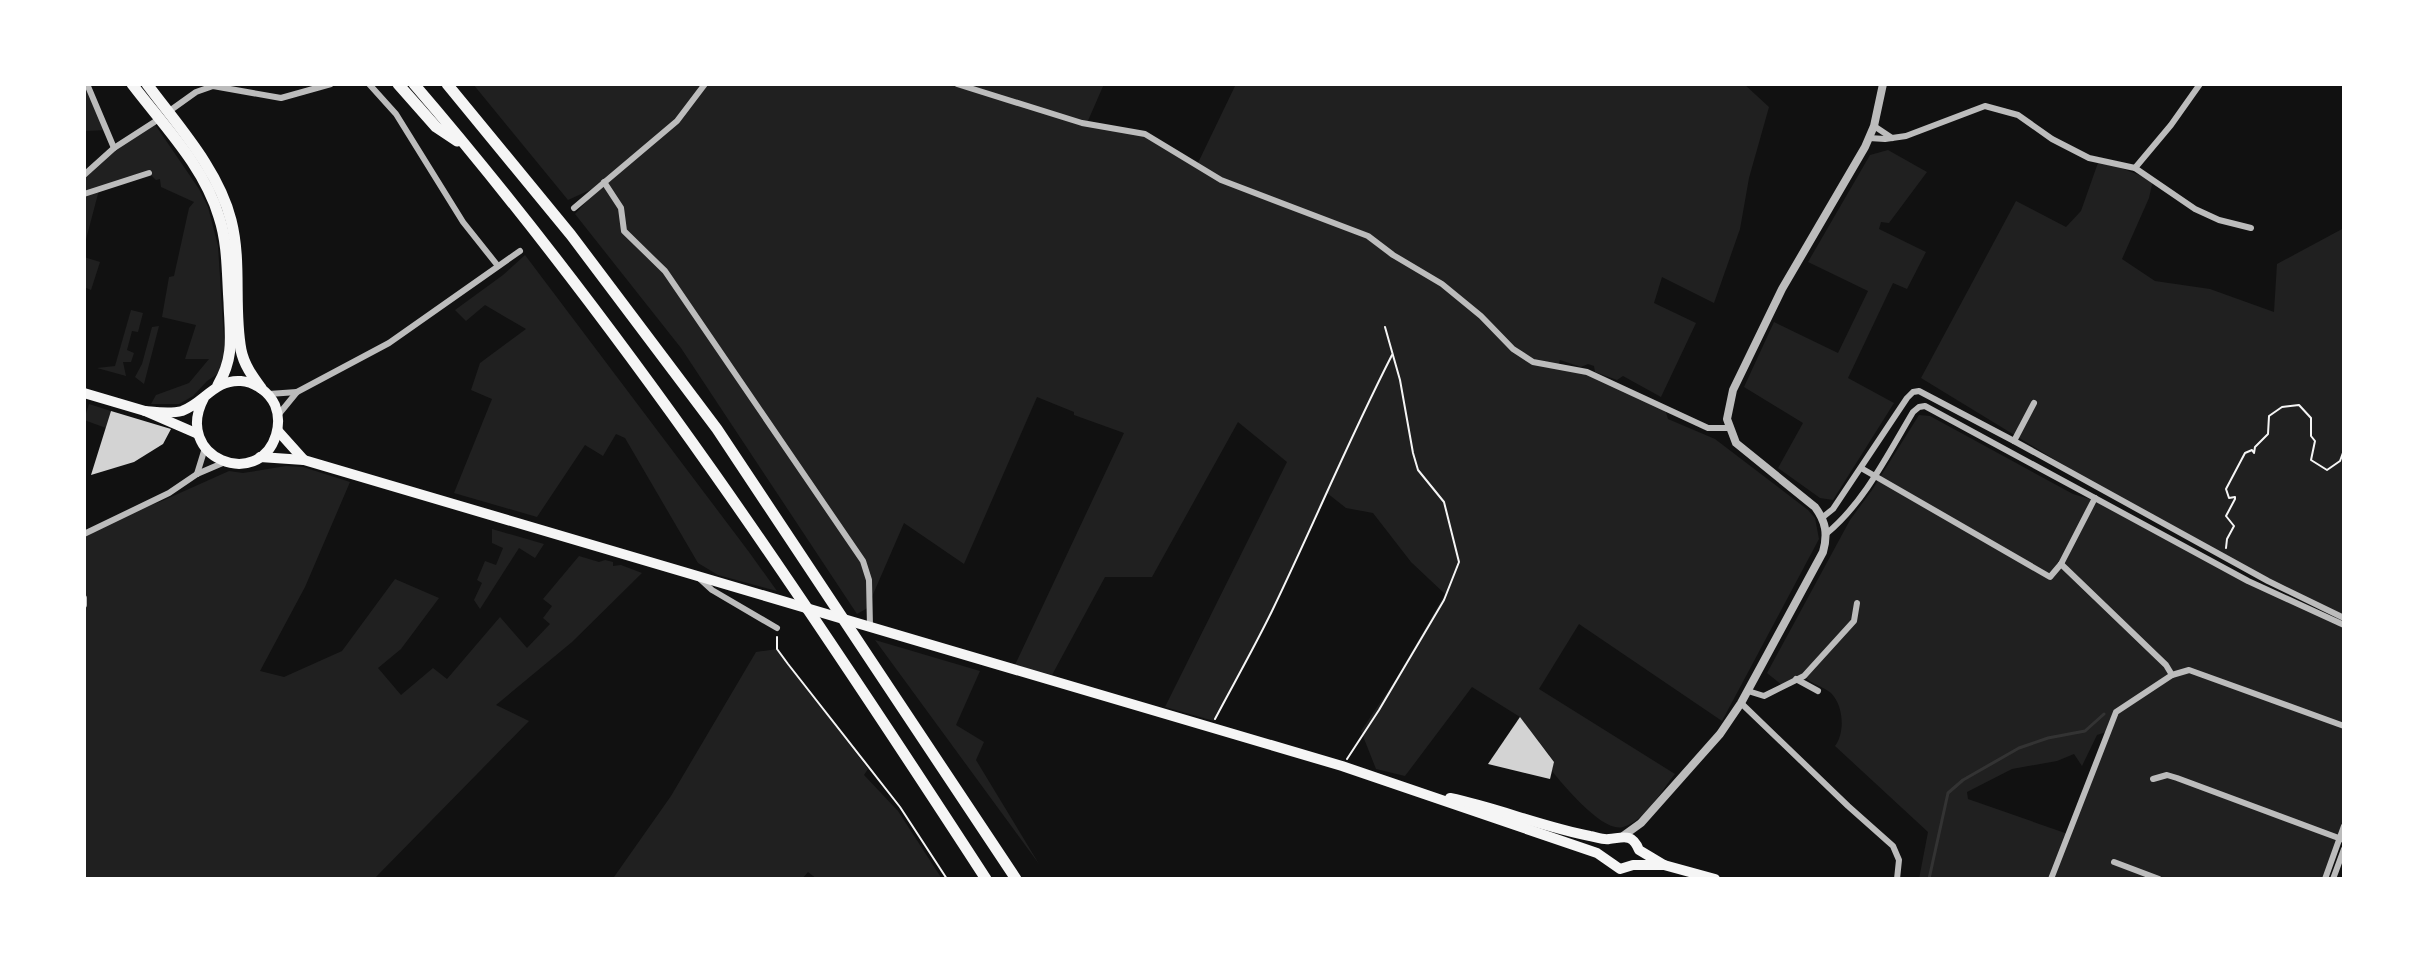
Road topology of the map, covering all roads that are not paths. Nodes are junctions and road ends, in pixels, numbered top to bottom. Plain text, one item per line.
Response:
1 (87, 84) edge
2 (132, 84) edge
3 (147, 84) edge
4 (331, 84) edge
5 (369, 84) edge
6 (398, 84) edge
7 (414, 84) edge
8 (447, 84) edge
9 (705, 84) edge
10 (957, 84) edge
11 (1883, 84) edge
12 (2200, 84) edge
13 (1874, 126) junction
14 (1869, 138) junction
15 (1892, 138) junction
16 (114, 148) junction
17 (469, 149) junction
18 (2135, 168) junction
19 (149, 173) dead end
20 (84, 175) edge
21 (604, 182) junction
22 (84, 194) edge
23 (574, 208) dead end
24 (2251, 228) dead end
25 (520, 251) dead end
26 (498, 266) junction
27 (218, 385) junction
28 (265, 391) junction
29 (297, 392) junction
30 (84, 393) edge
31 (204, 398) junction
32 (2034, 403) dead end
33 (145, 411) junction
34 (278, 415) junction
35 (1729, 428) junction
36 (278, 431) junction
37 (198, 434) junction
38 (2014, 441) junction
39 (1876, 445) junction
40 (205, 448) junction
41 (1889, 454) junction
42 (260, 457) junction
43 (304, 460) junction
44 (225, 462) junction
45 (1861, 468) junction
46 (197, 474) junction
47 (1874, 477) junction
48 (2095, 498) junction
49 (1823, 517) junction
50 (84, 534) edge
51 (1826, 534) junction
52 (2061, 564) junction
53 (697, 576) junction
54 (1857, 603) dead end
55 (2344, 618) edge
56 (2344, 625) edge
57 (870, 627) junction
58 (777, 628) road end
59 (2172, 675) junction
60 (1796, 679) junction
61 (1748, 691) junction
62 (1818, 691) dead end
63 (1741, 703) junction
64 (2344, 726) edge
65 (2153, 779) dead end
66 (1641, 823) junction
67 (2344, 826) edge
68 (1536, 828) junction
69 (1623, 836) junction
70 (2342, 839) edge
71 (1612, 840) junction
72 (1638, 847) junction
73 (2344, 849) edge
74 (1607, 858) junction
75 (2114, 862) dead end
76 (1664, 865) junction
77 (1630, 866) junction
78 (1616, 873) edge
79 (986, 879) edge
80 (1016, 879) edge
81 (1622, 879) edge
82 (1715, 879) edge
83 (1897, 879) edge
84 (2051, 879) edge
85 (2159, 879) edge
86 (2325, 879) edge
87 (2333, 879) edge

1 - 16 street
2 - 27 highway
3 - 28 highway
4 - 16 street
5 - 26 street
6 - 17 highway
7 - 17 highway
8 - 80 highway
9 - 21 street
10 - 35 street
11 - 13 street
12 - 18 street
13 - 14 street
13 - 15 street
14 - 15 street
14 - 35 street
15 - 18 street
16 - 20 street
17 - 79 highway
18 - 24 street
19 - 22 street
21 - 23 street
21 - 57 street
25 - 26 street
26 - 29 street
27 - 28 main road
27 - 31 main road
28 - 29 street
28 - 34 main road
29 - 34 street
30 - 33 main road
31 - 33 main road
31 - 37 main road
32 - 38 street
33 - 37 main road
34 - 36 main road
35 - 49 street
36 - 42 main road
36 - 43 main road
37 - 40 main road
38 - 39 street
38 - 55 street
39 - 41 street
39 - 45 street
40 - 44 main road
40 - 46 street
41 - 47 street
41 - 48 street
42 - 43 main road
42 - 44 main road
43 - 53 main road
44 - 46 street
45 - 47 street
45 - 49 street
46 - 50 street
47 - 51 street
47 - 52 street
48 - 52 street
48 - 56 street
49 - 51 street
51 - 61 street
52 - 59 street
53 - 57 main road
53 - 58 street
54 - 60 street
57 - 68 main road
59 - 64 street
59 - 84 street
60 - 61 street
60 - 62 street
61 - 63 street
63 - 66 street
63 - 83 street
65 - 70 street
66 - 69 street
66 - 72 street
67 - 70 street
68 - 71 main road
68 - 74 main road
69 - 71 main road
69 - 72 main road
70 - 86 street
71 - 74 main road
72 - 76 main road
72 - 77 main road
73 - 87 street
74 - 78 main road
75 - 85 street
76 - 77 main road
76 - 82 main road
77 - 78 main road
77 - 81 street

